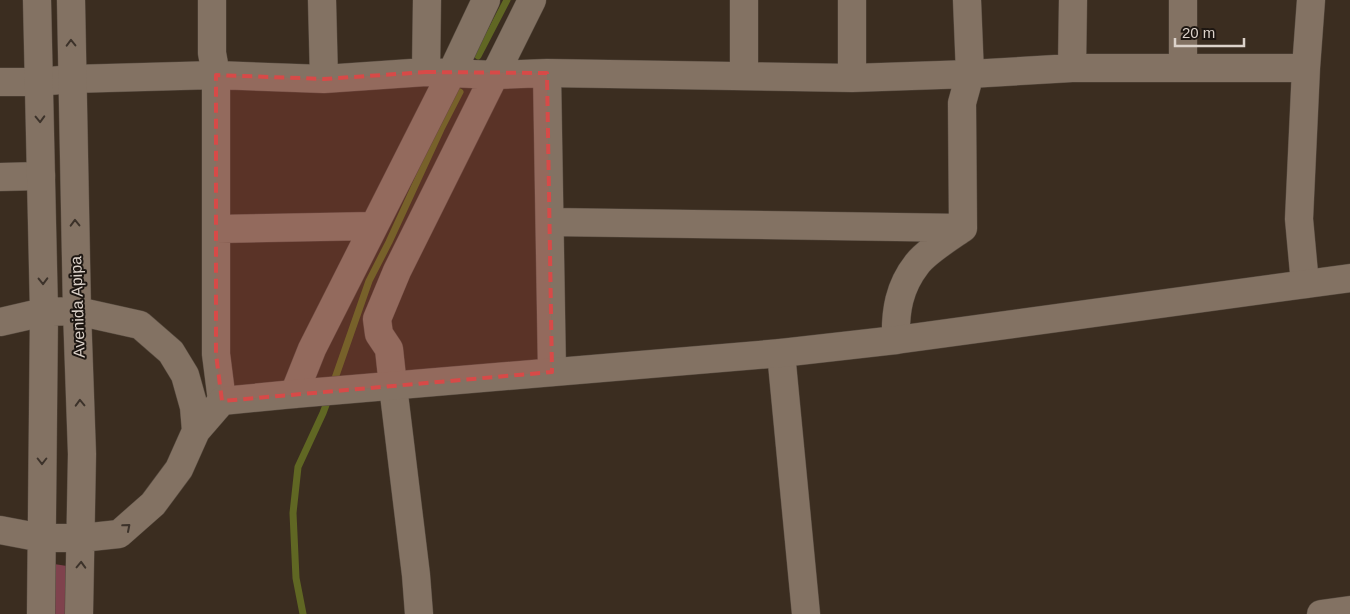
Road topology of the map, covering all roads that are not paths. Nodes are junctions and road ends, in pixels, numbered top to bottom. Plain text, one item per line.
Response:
1 (37, 0) edge
2 (71, 0) edge
3 (212, 0) edge
4 (322, 0) edge
5 (427, 0) edge
6 (486, 0) edge
7 (532, 0) edge
8 (744, 0) edge
9 (852, 0) edge
10 (967, 0) edge
11 (1073, 0) edge
12 (1183, 0) edge
13 (1311, 0) edge
14 (1072, 68) junction
15 (1183, 68) junction
16 (1306, 68) junction
17 (438, 73) junction
18 (547, 73) junction
19 (970, 74) junction
20 (216, 75) junction
21 (496, 75) junction
22 (744, 76) junction
23 (852, 78) junction
24 (72, 79) junction
25 (324, 79) junction
26 (0, 82) edge
27 (38, 82) junction
28 (41, 176) junction
29 (0, 177) edge
30 (550, 222) junction
31 (373, 226) junction
32 (963, 228) junction
33 (216, 229) junction
34 (1350, 278) edge
35 (1306, 284) junction
36 (76, 311) junction
37 (44, 312) junction
38 (0, 322) edge
39 (896, 340) junction
40 (781, 354) junction
41 (552, 372) junction
42 (393, 386) junction
43 (294, 394) junction
44 (222, 402) junction
45 (196, 431) junction
46 (0, 530) edge
47 (42, 538) junction
48 (81, 538) junction
49 (1350, 610) edge
50 (41, 614) edge
51 (79, 614) edge
52 (420, 614) edge
53 (806, 614) edge
54 (1321, 614) edge

1 - 27 street, Avenida Apipa
24 -> 2 street, Avenida Apipa
3 - 20 street
4 - 25 street
5 - 17 street
6 - 17 street
7 - 21 street
8 - 22 street
9 - 23 street
10 - 19 street
11 - 14 street
12 - 15 street
13 - 16 street
14 - 15 street
14 - 19 street
15 - 16 street
16 - 35 street
17 - 21 street
17 - 25 street
17 - 31 street
18 - 21 street
18 - 22 street
18 - 30 street
19 - 23 street
19 - 32 street
20 - 24 street
20 - 25 street
20 - 33 street
21 - 42 street
22 - 23 street
24 - 27 street
36 -> 24 street, Avenida Apipa
26 - 27 street
27 -> 28 street, Avenida Apipa
28 - 29 street
28 -> 37 street, Avenida Apipa
30 - 32 street
30 - 41 street
31 - 33 street
31 - 43 street
32 - 39 street
33 - 44 street
34 - 35 street
35 - 39 street
36 - 37 street
36 - 45 street
48 -> 36 street, Avenida Apipa
37 - 38 street
37 -> 47 street, Avenida Apipa
39 - 40 street
40 - 41 street
40 - 53 street
41 - 42 street
42 - 43 street
42 - 52 street
43 - 44 street
44 - 45 street
48 -> 45 street
46 - 47 street
47 - 48 street
47 - 50 street, Avenida Apipa
51 -> 48 street, Avenida Apipa
49 - 54 street

